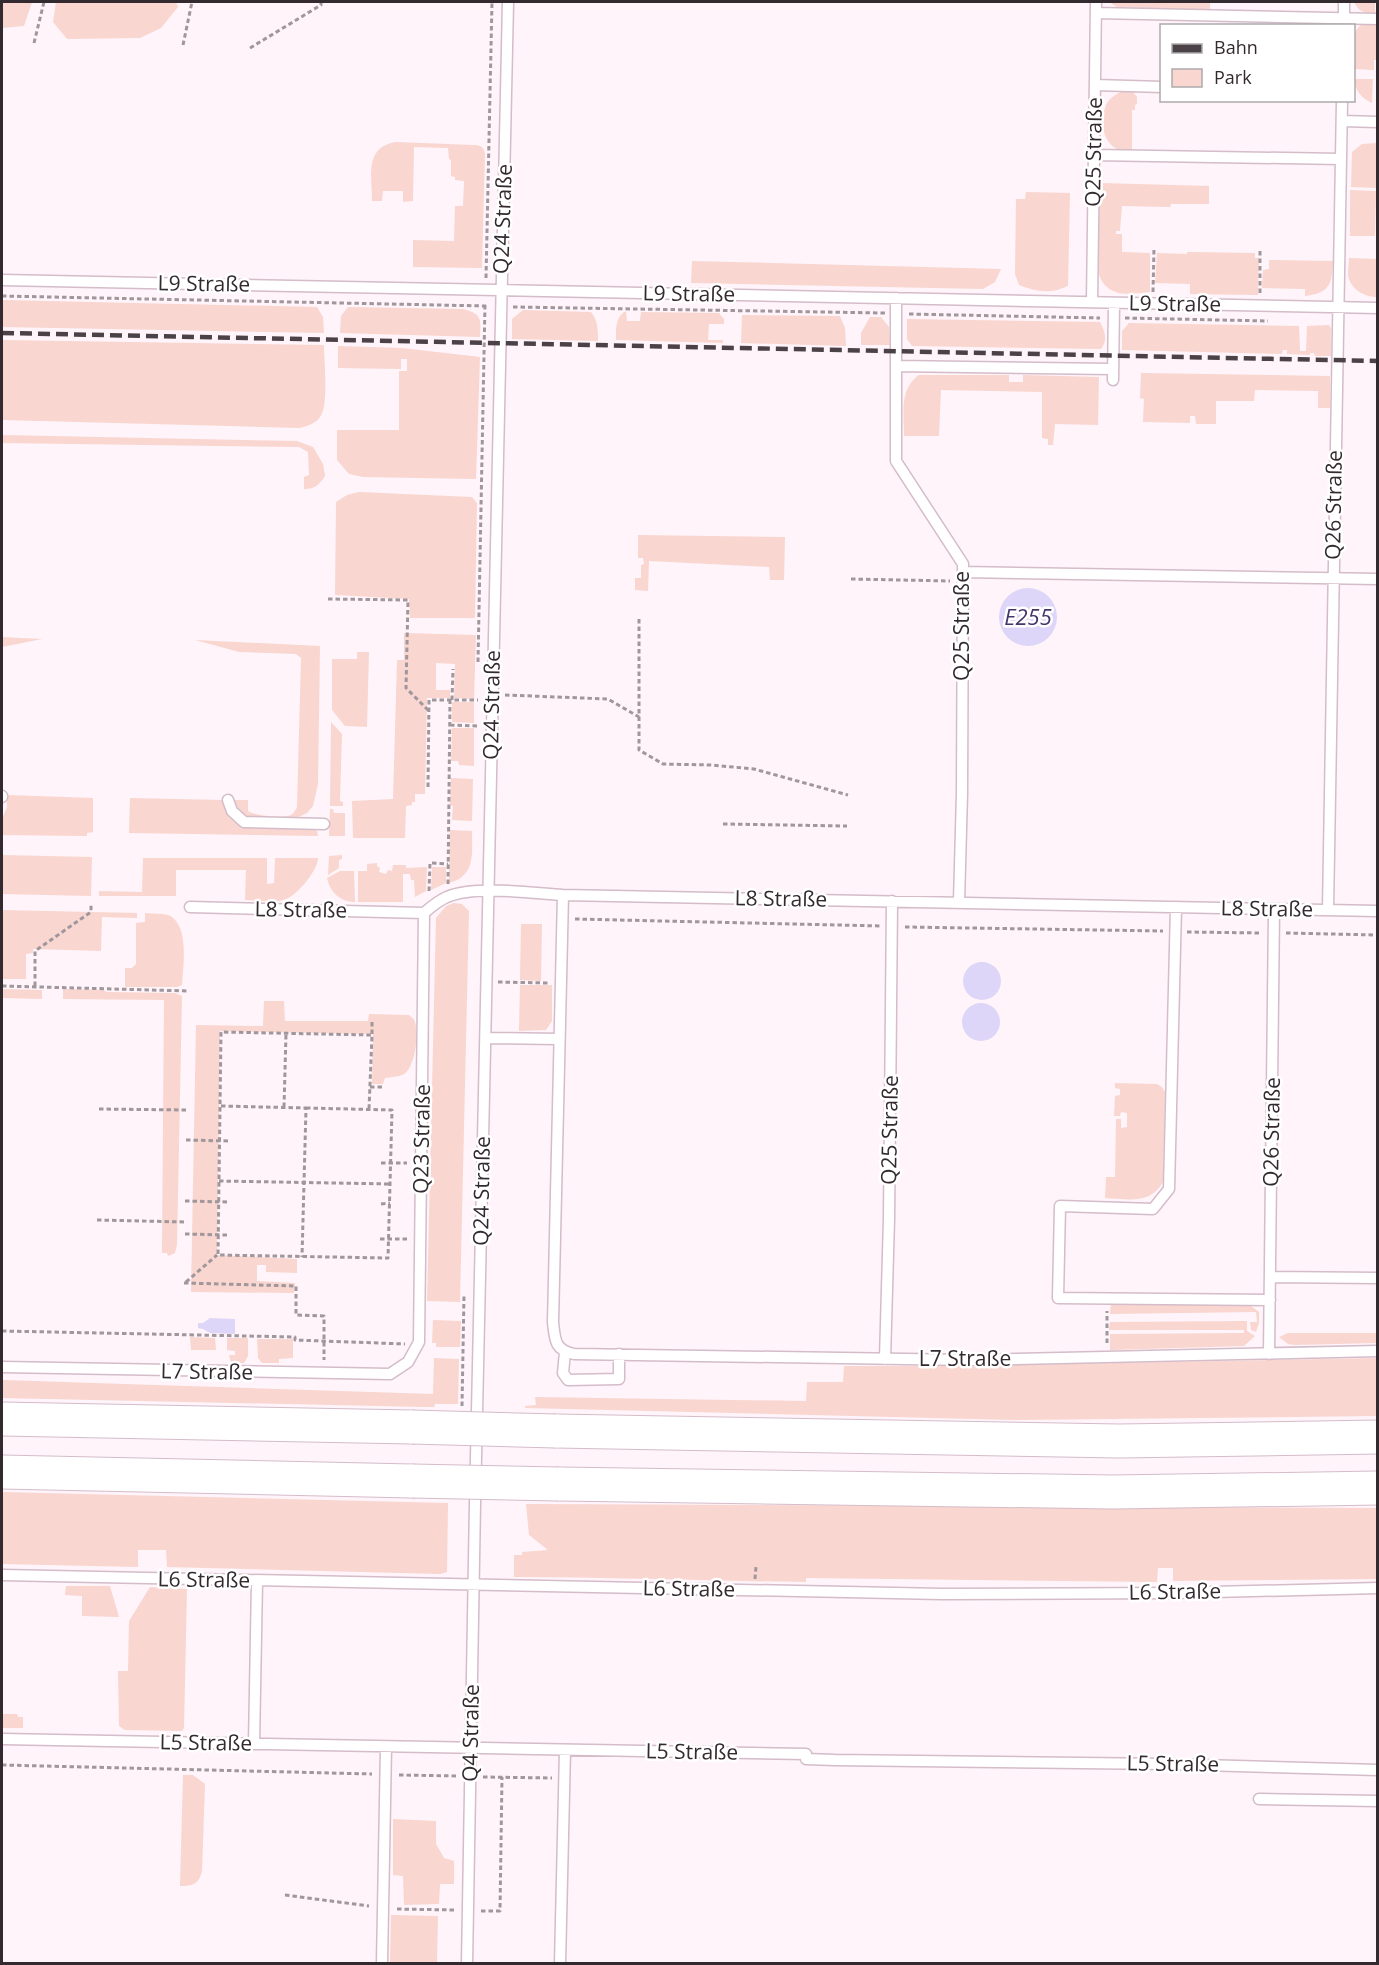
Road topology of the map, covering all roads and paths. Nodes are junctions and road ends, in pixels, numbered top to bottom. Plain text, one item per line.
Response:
1 (44, 2) edge
2 (192, 2) edge
3 (321, 2) edge
4 (492, 2) edge
5 (508, 2) edge
6 (1344, 2) edge
7 (1096, 7) edge
8 (1377, 19) edge
9 (1344, 22) edge
10 (34, 43) dead end
11 (183, 45) dead end
12 (250, 48) dead end
13 (1095, 85) junction
14 (1160, 87) edge
15 (1342, 102) edge
16 (1342, 121) junction
17 (1377, 122) edge
18 (1094, 155) junction
19 (1341, 159) junction
20 (1154, 249) dead end
21 (1260, 250) dead end
22 (2, 280) edge
23 (485, 290) junction
24 (501, 291) junction
25 (2, 296) edge
26 (896, 298) junction
27 (1092, 302) junction
28 (1114, 303) junction
29 (1153, 303) junction
30 (485, 306) junction
31 (1260, 306) junction
32 (501, 307) junction
33 (1338, 307) junction
34 (1377, 308) edge
35 (896, 313) junction
36 (1114, 318) junction
37 (485, 321) dead end
38 (1279, 321) dead end
39 (896, 366) junction
40 (963, 577) junction
41 (1333, 578) junction
42 (851, 579) dead end
43 (1377, 579) edge
44 (328, 599) dead end
45 (639, 618) dead end
46 (453, 669) dead end
47 (492, 694) junction
48 (451, 700) junction
49 (478, 700) dead end
50 (429, 711) junction
51 (639, 717) junction
52 (450, 725) junction
53 (477, 726) dead end
54 (428, 787) dead end
55 (848, 795) dead end
56 (228, 800) dead end
57 (324, 824) dead end
58 (723, 824) dead end
59 (847, 826) dead end
60 (448, 864) junction
61 (488, 891) junction
62 (562, 895) junction
63 (447, 897) junction
64 (892, 901) junction
65 (959, 902) junction
66 (91, 905) dead end
67 (190, 907) dead end
68 (1176, 907) junction
69 (1274, 910) junction
70 (1328, 910) junction
71 (426, 911) junction
72 (1377, 911) edge
73 (562, 919) junction
74 (892, 927) junction
75 (1175, 932) junction
76 (1274, 933) junction
77 (1377, 935) edge
78 (487, 982) junction
79 (560, 984) junction
80 (2, 986) edge
81 (35, 986) junction
82 (189, 991) dead end
83 (372, 1022) dead end
84 (286, 1034) junction
85 (372, 1035) junction
86 (486, 1038) junction
87 (558, 1039) junction
88 (370, 1087) junction
89 (382, 1087) dead end
90 (220, 1106) junction
91 (284, 1107) junction
92 (99, 1108) dead end
93 (306, 1108) junction
94 (187, 1110) dead end
95 (369, 1110) junction
96 (186, 1140) dead end
97 (220, 1141) junction
98 (229, 1141) dead end
99 (381, 1163) dead end
100 (392, 1163) junction
101 (413, 1163) dead end
102 (219, 1181) junction
103 (304, 1183) junction
104 (391, 1184) junction
105 (185, 1201) dead end
106 (218, 1202) junction
107 (228, 1202) dead end
108 (390, 1203) junction
109 (381, 1204) dead end
110 (97, 1220) dead end
111 (185, 1222) dead end
112 (185, 1234) dead end
113 (218, 1235) junction
114 (227, 1235) dead end
115 (390, 1238) junction
116 (380, 1239) dead end
117 (411, 1239) dead end
118 (218, 1255) junction
119 (302, 1257) junction
120 (1270, 1277) junction
121 (1377, 1278) edge
122 (1270, 1300) junction
123 (1107, 1309) dead end
124 (1107, 1328) dead end
125 (2, 1331) edge
126 (324, 1341) junction
127 (418, 1344) junction
128 (565, 1352) junction
129 (1377, 1352) edge
130 (618, 1354) junction
131 (1269, 1354) junction
132 (885, 1359) junction
133 (408, 1362) joint
134 (2, 1367) edge
135 (324, 1373) junction
136 (2, 1419) edge
137 (1377, 1437) edge
138 (2, 1472) edge
139 (1377, 1488) edge
140 (475, 1503) joint
141 (2, 1575) edge
142 (257, 1581) junction
143 (474, 1584) junction
144 (1377, 1588) edge
145 (2, 1739) edge
146 (254, 1744) junction
147 (386, 1747) junction
148 (471, 1748) junction
149 (565, 1750) junction
150 (2, 1765) edge
151 (1377, 1770) edge
152 (386, 1774) junction
153 (470, 1777) junction
154 (502, 1777) junction
155 (564, 1778) junction
156 (1259, 1799) dead end
157 (1377, 1801) edge
158 (500, 1911) dead end
159 (382, 1964) edge
160 (467, 1964) edge
161 (560, 1964) edge

1 - 10 path
2 - 11 path
3 - 12 path
4 - 23 path
5 - 24 lane, Q24 Straße
6 - 9 lane
7 - 9 lane
7 - 13 lane, Q25 Straße
8 - 9 lane
13 - 14 lane
13 - 18 lane, Q25 Straße
15 - 16 lane, Q26 Straße
16 - 17 lane
16 - 19 lane, Q26 Straße
18 - 19 lane
18 - 27 lane, Q25 Straße
19 - 33 lane, Q26 Straße
20 - 29 path
21 - 31 path
22 - 23 lane, L9 Straße
23 - 24 lane, L9 Straße
23 - 30 path
24 - 26 lane, L9 Straße
24 - 32 lane, Q24 Straße
25 - 30 path
26 - 27 lane, L9 Straße
26 - 35 lane, Q25 Straße
27 - 28 lane, L9 Straße
28 - 29 lane, L9 Straße
28 - 36 lane
29 - 31 lane, L9 Straße
30 - 32 path
30 - 37 path
31 - 33 lane, L9 Straße
32 - 35 path
32 - 47 lane, Q24 Straße
33 - 34 lane, L9 Straße
33 - 41 lane, Q26 Straße
35 - 36 path
35 - 39 lane, Q25 Straße
36 - 38 path
36 - 39 lane
39 - 40 lane, Q25 Straße
40 - 41 lane
40 - 42 path
40 - 65 lane, Q25 Straße
41 - 43 lane
41 - 70 lane, Q26 Straße
44 - 50 path
45 - 51 path
46 - 48 path
47 - 51 path
47 - 61 lane, Q24 Straße
48 - 49 path
48 - 50 path
48 - 52 path
50 - 54 path
51 - 55 path
52 - 53 path
52 - 60 path
56 - 57 lane
58 - 59 path
60 - 63 path
60 - 71 path
61 - 62 lane, L8 Straße
61 - 63 lane, L8 Straße
61 - 78 lane, Q24 Straße
62 - 64 lane, L8 Straße
62 - 73 lane
63 - 71 lane, L8 Straße
64 - 65 lane, L8 Straße
64 - 74 lane, Q25 Straße
65 - 68 lane, L8 Straße
66 - 81 path
67 - 71 lane, L8 Straße
68 - 69 lane, L8 Straße
68 - 75 lane
69 - 70 lane, L8 Straße
69 - 76 lane, Q26 Straße
70 - 72 lane, L8 Straße
71 - 127 lane, Q23 Straße
73 - 74 path
73 - 79 lane
74 - 75 path
74 - 132 lane, Q25 Straße
75 - 76 path
75 - 122 lane
76 - 77 path
76 - 120 lane, Q26 Straße
78 - 79 path
78 - 86 lane, Q24 Straße
79 - 87 lane
80 - 81 path
81 - 82 path
83 - 85 path
84 - 85 path
84 - 90 path
84 - 91 path
85 - 88 path
86 - 87 lane
86 - 140 lane, Q24 Straße
87 - 128 lane
88 - 89 path
88 - 95 path
90 - 91 path
90 - 97 path
91 - 93 path
92 - 94 path
93 - 95 path
93 - 103 path
95 - 100 path
96 - 97 path
97 - 98 path
97 - 102 path
99 - 100 path
100 - 101 path
100 - 104 path
102 - 103 path
102 - 106 path
103 - 104 path
103 - 119 path
104 - 108 path
105 - 106 path
106 - 107 path
106 - 113 path
108 - 109 path
108 - 115 path
110 - 111 path
112 - 113 path
113 - 114 path
113 - 118 path
115 - 116 path
115 - 117 path
115 - 119 path
118 - 119 path
118 - 126 path
120 - 121 lane
120 - 122 lane, Q26 Straße
122 - 131 lane, Q26 Straße
123 - 124 path
125 - 126 path
126 - 127 path
126 - 135 path
127 - 133 lane, Q23 Straße
128 - 130 lane, L7 Straße
128 - 130 lane
129 - 131 lane, L7 Straße
130 - 132 lane, L7 Straße
131 - 132 lane, L7 Straße
133 - 135 lane, L7 Straße
134 - 135 lane, L7 Straße
136 - 137 highway, bridge
138 - 139 highway, bridge
140 - 143 lane, Q4 Straße
141 - 142 lane, L6 Straße
142 - 143 lane, L6 Straße
142 - 146 lane
143 - 144 lane, L6 Straße
143 - 148 lane, Q4 Straße
145 - 146 lane, L5 Straße
146 - 147 lane, L5 Straße
147 - 148 lane, L5 Straße
147 - 152 lane
148 - 149 lane, L5 Straße
148 - 153 lane, Q4 Straße
149 - 151 lane, L5 Straße
149 - 155 lane
150 - 152 path
152 - 153 path
152 - 159 lane
153 - 154 path
153 - 160 lane, Q4 Straße
154 - 155 path
154 - 158 path
155 - 161 lane
156 - 157 lane

